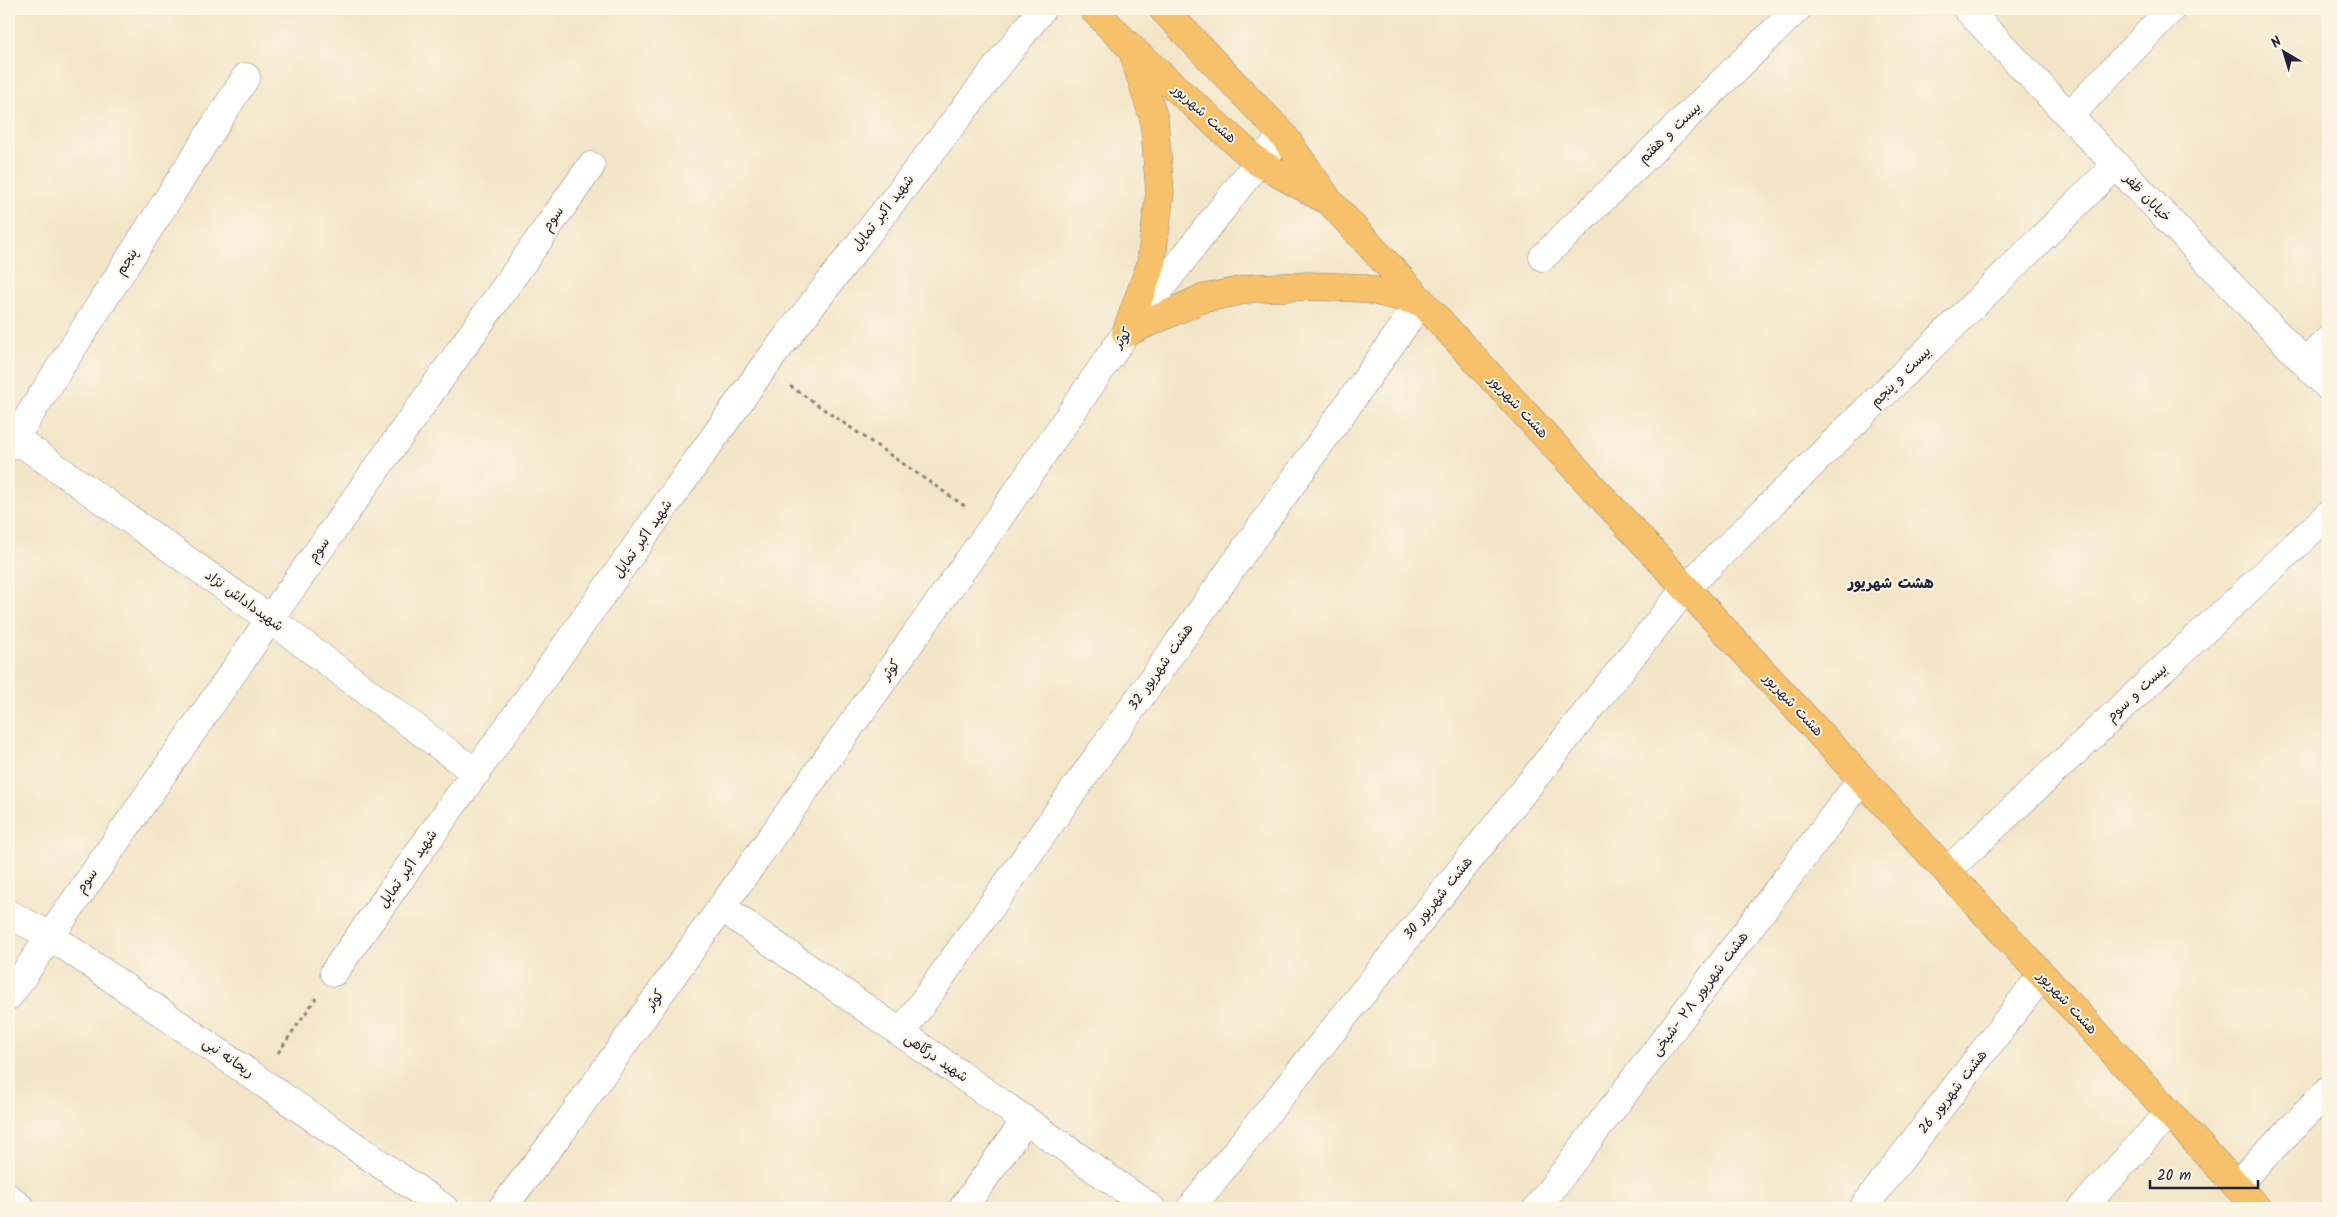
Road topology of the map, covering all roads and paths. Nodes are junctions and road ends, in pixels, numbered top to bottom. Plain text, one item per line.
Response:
1 (1042, 9) edge
2 (1093, 9) edge
3 (1163, 9) edge
4 (1797, 9) edge
5 (1966, 9) edge
6 (2171, 9) edge
7 (1132, 49) junction
8 (246, 78) dead end
9 (2069, 116) junction
10 (1284, 136) junction
11 (1258, 162) junction
12 (2116, 165) junction
13 (591, 166) dead end
14 (1329, 201) junction
15 (1543, 257) dead end
16 (1421, 302) junction
17 (1126, 333) junction
18 (2328, 340) edge
19 (2305, 363) junction
20 (763, 368) junction
21 (2328, 387) edge
22 (11, 440) edge
23 (2328, 515) edge
24 (994, 525) junction
25 (1686, 588) junction
26 (270, 619) junction
27 (476, 773) junction
28 (1862, 779) junction
29 (1947, 872) junction
30 (721, 907) junction
31 (9, 914) edge
32 (49, 935) junction
33 (334, 972) joint
34 (2042, 976) junction
35 (9, 996) edge
36 (900, 1033) junction
37 (259, 1080) junction
38 (2328, 1091) edge
39 (2169, 1113) junction
40 (1025, 1121) junction
41 (2236, 1186) junction
42 (9, 1198) edge
43 (21, 1208) edge
44 (444, 1208) edge
45 (502, 1208) edge
46 (963, 1208) edge
47 (1150, 1208) edge
48 (1191, 1208) edge
49 (1538, 1208) edge
50 (1863, 1208) edge
51 (2082, 1208) edge
52 (2257, 1208) edge

1 - 20 street, شهید اکبر تمایل
2 - 7 main road, هشت شهریور
3 - 10 main road, هشت شهریور
4 - 15 street, بیست و هفتم
5 - 9 street, خیابان ظفر
6 - 9 street
7 - 11 main road, هشت شهریور
7 - 17 main road
8 - 22 street, پنجم
9 - 12 street, خیابان ظفر
10 - 11 street, کوثر
10 - 14 main road, هشت شهریور
11 - 14 main road, هشت شهریور
11 - 17 street, کوثر
12 - 19 street, خیابان ظفر
12 - 25 street, بیست و پنجم
13 - 26 street, سوم
14 - 16 main road, هشت شهریور
16 - 17 main road
16 - 25 main road, هشت شهریور
16 - 36 street, هشت شهریور 32
17 - 24 street, کوثر
18 - 19 street
19 - 21 street, خیابان ظفر
20 - 24 path
20 - 27 street, شهید اکبر تمایل
22 - 26 street, شهیدداداش نژاد
23 - 29 street, بیست و سوم
24 - 30 street, کوثر
25 - 28 main road, هشت شهریور
25 - 48 street, هشت شهریور 30
26 - 27 street, شهیدداداش نژاد
26 - 32 street, سوم
27 - 33 street, شهید اکبر تمایل
28 - 29 main road, هشت شهریور
28 - 49 street, هشت شهریور ۲۸ -شیخی
29 - 34 main road, هشت شهریور
30 - 36 street, شهید درگاهی
30 - 45 street, کوثر
31 - 32 street, ریحانه نبی
32 - 35 street, سوم
32 - 37 street, ریحانه نبی
33 - 37 path
34 - 39 main road, هشت شهریور
34 - 50 street, هشت شهریور 26
36 - 40 street, شهید درگاهی
37 - 44 street, ریحانه نبی
38 - 41 street
39 - 41 main road, هشت شهریور
39 - 51 street
40 - 46 street
40 - 47 street, شهید درگاهی
41 - 52 main road, هشت شهریور
42 - 43 street

